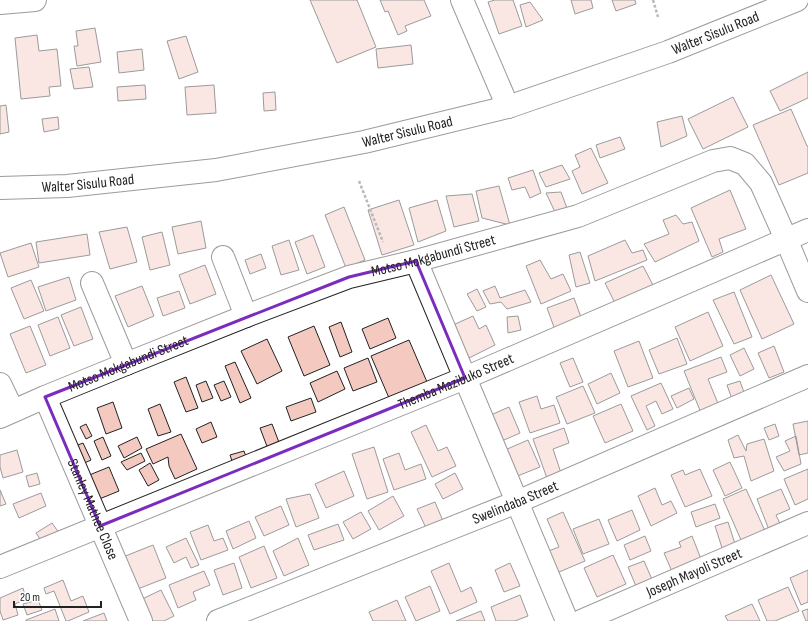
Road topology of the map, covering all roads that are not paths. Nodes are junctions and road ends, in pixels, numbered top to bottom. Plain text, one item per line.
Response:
1 (35, 0) edge
2 (462, 0) edge
3 (797, 0) edge
4 (0, 3) edge
5 (508, 107) junction
6 (0, 188) edge
7 (808, 230) edge
8 (786, 239) junction
9 (223, 257) dead end
10 (416, 262) junction
11 (92, 283) dead end
12 (808, 291) edge
13 (246, 316) junction
14 (126, 364) junction
15 (808, 376) edge
16 (465, 378) junction
17 (0, 384) edge
18 (44, 397) junction
19 (6, 414) edge
20 (517, 502) junction
21 (808, 523) edge
22 (100, 526) junction
23 (0, 567) edge
24 (141, 621) edge
25 (218, 621) edge
26 (567, 621) edge
27 (581, 621) edge

1 - 4 street
2 - 5 street
3 - 5 street, Walter Sisulu Road
5 - 6 street, Walter Sisulu Road
7 - 8 street, Themba Mazibuko Street
8 - 10 street, Motso Mokgabundi Street
8 - 12 street, Motso Mokgabundi Street
8 - 16 street, Themba Mazibuko Street
9 - 13 street
10 - 13 street, Motso Mokgabundi Street
10 - 16 street
11 - 14 street
13 - 14 street, Motso Mokgabundi Street
14 - 18 street, Motso Mokgabundi Street
15 - 20 street, Swelindaba Street
16 - 20 street
16 - 22 street, Themba Mazibuko Street
17 - 19 street
18 - 19 street, Motso Mokgabundi Street
18 - 22 street, Stanley Mathee Close
20 - 25 street, Swelindaba Street
20 - 26 street
21 - 27 street, Joseph Mayoli Street
22 - 23 street, Themba Mazibuko Street
22 - 24 street, Stanley Mathee Close

